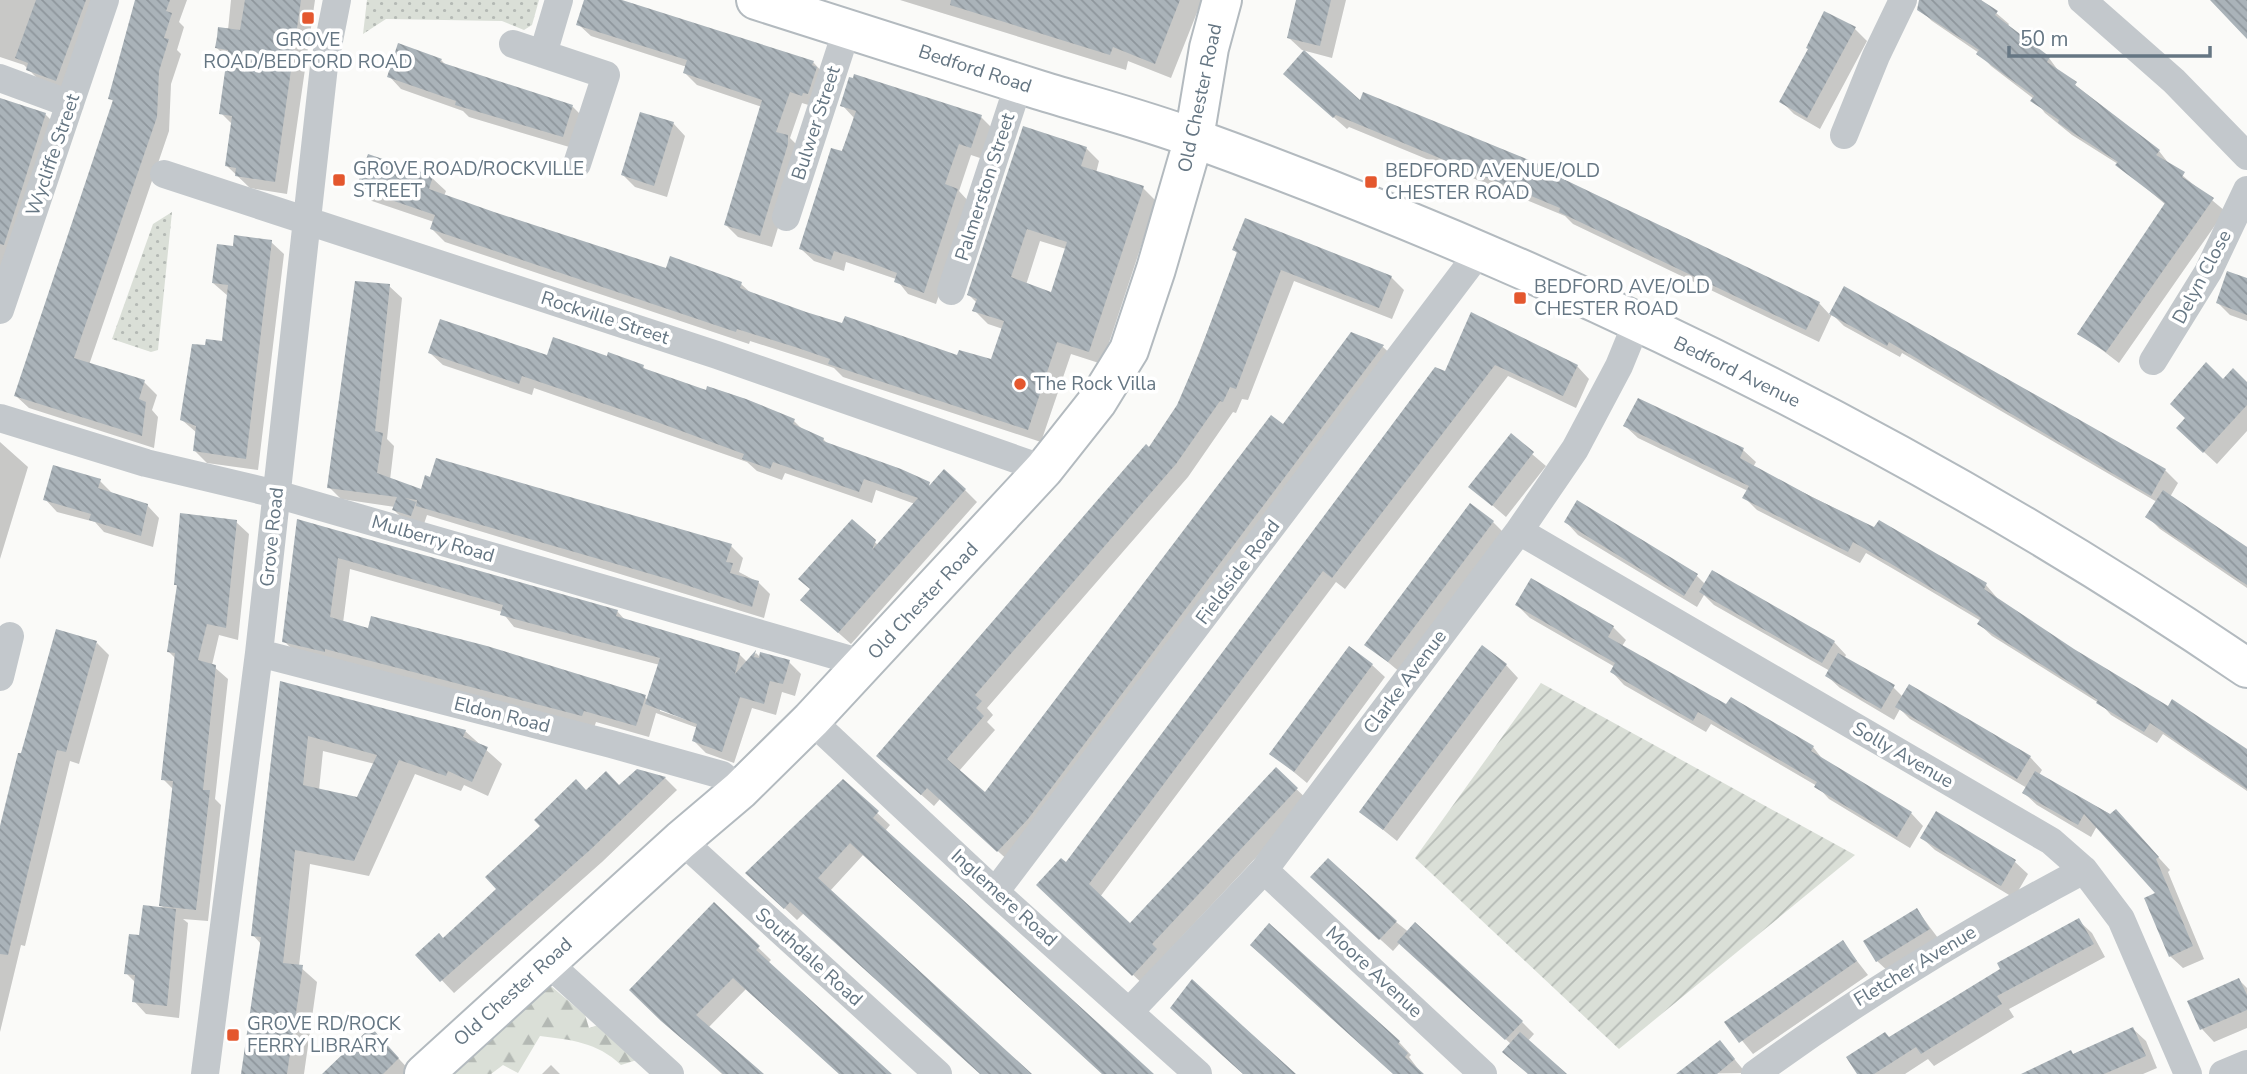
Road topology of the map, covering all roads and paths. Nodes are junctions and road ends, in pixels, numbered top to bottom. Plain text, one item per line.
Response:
1 (105, 0) edge
2 (337, 0) edge
3 (559, 0) edge
4 (756, 0) edge
5 (1222, 0) edge
6 (1903, 0) edge
7 (2082, 0) edge
8 (847, 29) junction
9 (513, 44) dead end
10 (543, 54) junction
11 (0, 78) edge
12 (1019, 83) junction
13 (70, 104) junction
14 (1844, 135) dead end
15 (1194, 138) junction
16 (2247, 156) edge
17 (576, 164) dead end
18 (164, 174) dead end
19 (2247, 190) edge
20 (786, 217) dead end
21 (307, 219) junction
22 (1480, 251) junction
23 (951, 291) dead end
24 (0, 310) edge
25 (1637, 323) junction
26 (2153, 361) dead end
27 (0, 418) edge
28 (1044, 469) junction
29 (276, 494) junction
30 (1519, 531) junction
31 (10, 636) dead end
32 (259, 653) junction
33 (865, 664) junction
34 (2247, 668) edge
35 (0, 677) edge
36 (811, 720) junction
37 (740, 790) junction
38 (681, 840) junction
39 (1264, 870) junction
40 (2084, 870) junction
41 (995, 892) junction
42 (547, 962) junction
43 (1130, 1011) junction
44 (2247, 1064) edge
45 (205, 1074) edge
46 (424, 1074) edge
47 (670, 1074) edge
48 (938, 1074) edge
49 (1198, 1074) edge
50 (1483, 1074) edge
51 (1755, 1074) edge
52 (2188, 1074) edge
53 (2223, 1074) edge

1 - 13 street, Wycliffe Street
2 - 21 street, Grove Road
3 - 10 street
4 - 8 main road, Bedford Road
5 - 15 main road, Old Chester Road
6 - 14 street
7 - 16 street
8 - 12 main road, Bedford Road
8 - 20 street, Bulwer Street
9 - 10 street
10 - 17 street
11 - 13 street
12 - 15 main road, Bedford Road
12 - 23 street, Palmerston Street
13 - 24 street, Wycliffe Street
15 - 22 main road, Bedford Avenue
15 - 28 main road, Old Chester Road
18 - 21 street, Rockville Street
19 - 26 street, Delyn Close
21 - 28 street, Rockville Street
21 - 29 street, Grove Road
22 - 25 main road, Bedford Avenue
22 - 41 street, Fieldside Road
25 - 30 street, Clarke Avenue
25 - 34 main road, Bedford Avenue
27 - 29 street, Mulberry Road
28 - 33 main road, Old Chester Road
29 - 32 street, Grove Road
29 - 33 street, Mulberry Road
30 - 39 street, Clarke Avenue
30 - 40 street, Solly Avenue
31 - 35 street
32 - 37 street, Eldon Road
32 - 45 street, Grove Road
33 - 36 main road, Old Chester Road
36 - 37 main road, Old Chester Road
36 - 41 street, Inglemere Road
37 - 38 main road, Old Chester Road
38 - 42 main road, Old Chester Road
38 - 48 street, Southdale Road
39 - 43 street, Clarke Avenue
39 - 50 street, Moore Avenue
40 - 51 street, Fletcher Avenue
40 - 52 street, Solly Avenue
41 - 43 street, Inglemere Road
42 - 46 main road, Old Chester Road
42 - 47 street
43 - 49 street, Inglemere Road
44 - 53 street

